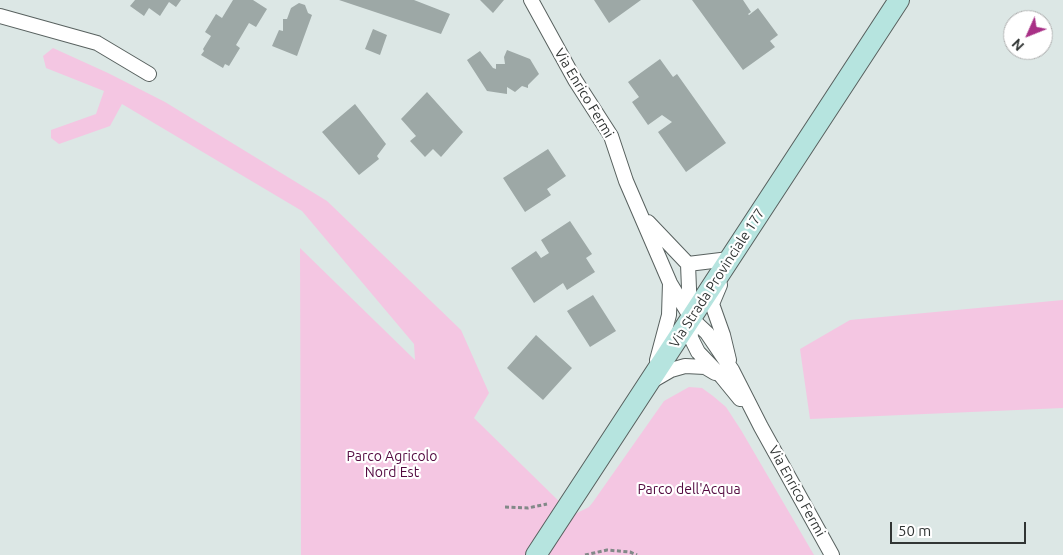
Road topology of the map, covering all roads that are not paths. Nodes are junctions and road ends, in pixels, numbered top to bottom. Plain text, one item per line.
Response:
1 (531, 0) edge
2 (899, 0) edge
3 (0, 16) edge
4 (149, 74) dead end
5 (642, 216) junction
6 (729, 259) junction
7 (688, 264) junction
8 (670, 283) junction
9 (691, 318) junction
10 (727, 374) junction
11 (649, 382) junction
12 (536, 555) edge
13 (832, 555) edge

1 - 5 street, Via Enrico Fermi
2 - 6 main road, Via Strada Provinciale 177
3 - 4 street
5 - 7 street, Via Enrico Fermi
5 - 8 street, Via Enrico Fermi
6 - 7 street
6 - 9 main road, Via Strada Provinciale 177
6 - 10 street, Via Enrico Fermi
7 - 9 street
8 - 9 street, Via Enrico Fermi
8 - 11 street, Via Enrico Fermi
9 - 10 street, Via Enrico Fermi
9 - 11 main road, Via Strada Provinciale 177
10 - 11 street, Via Enrico Fermi
10 - 13 street, Via Enrico Fermi
11 - 12 main road, Via Strada Provinciale 177

